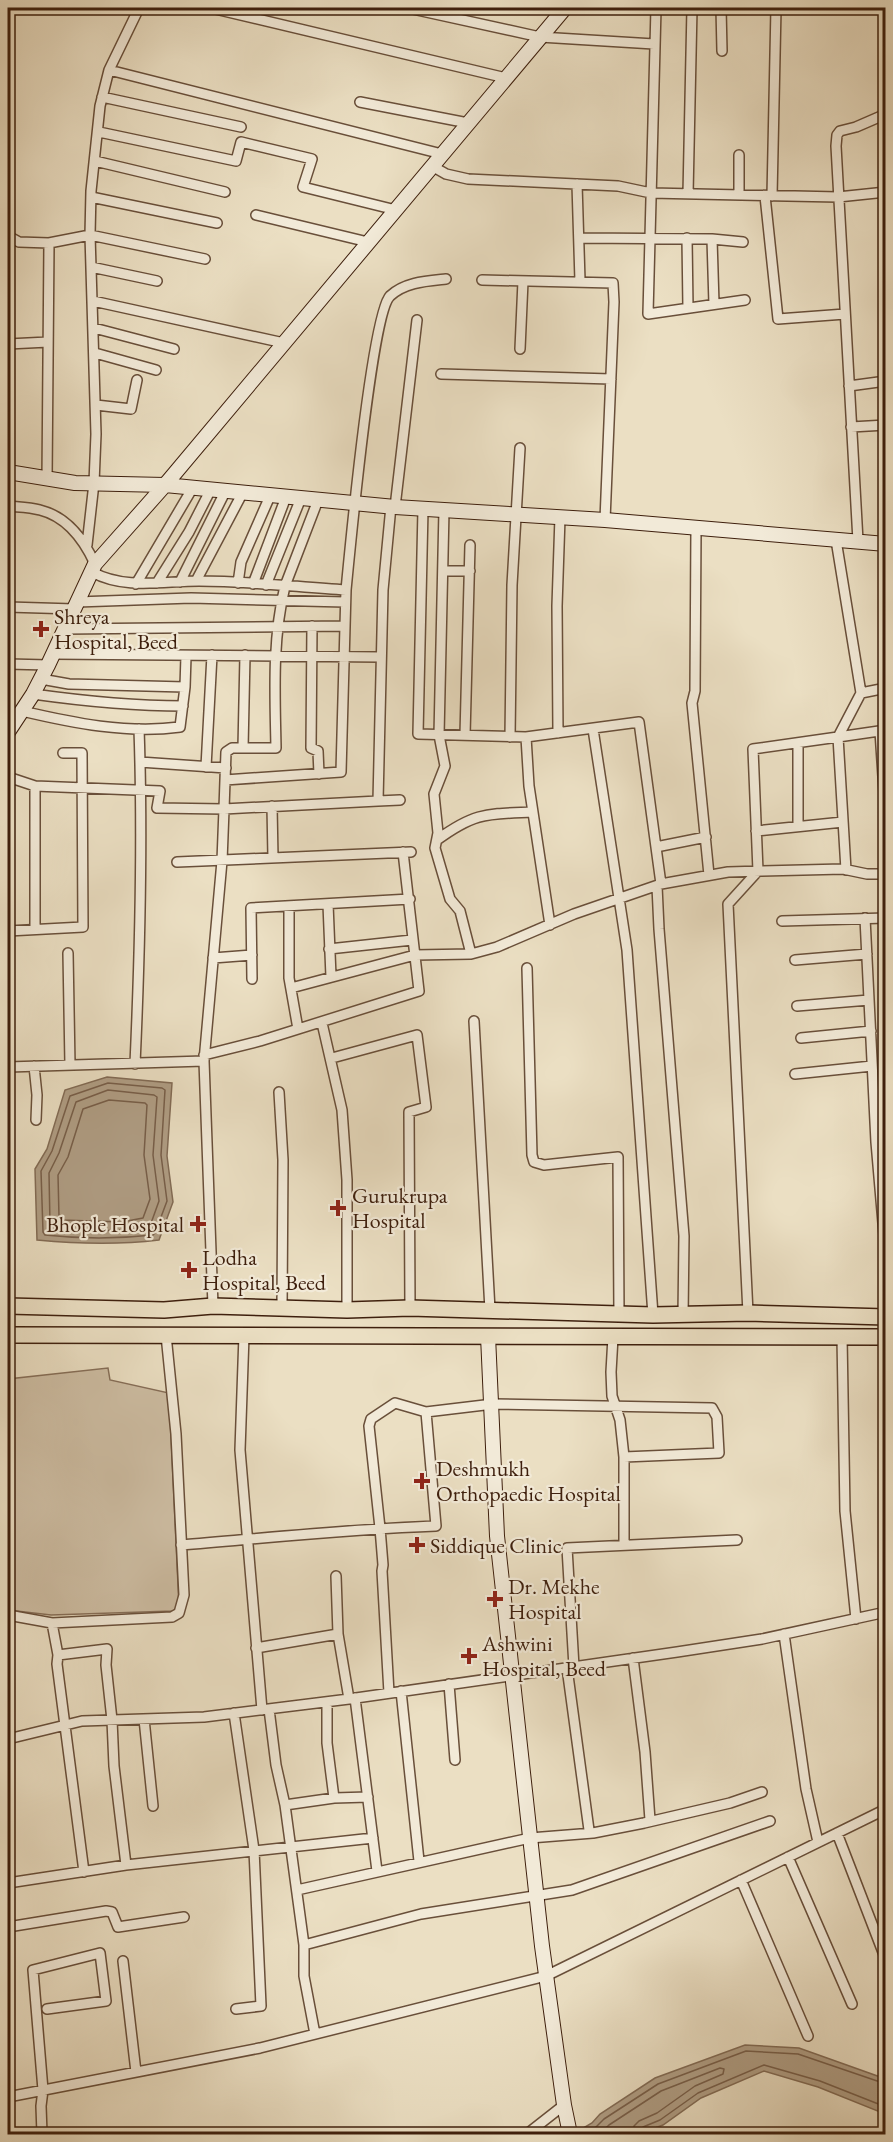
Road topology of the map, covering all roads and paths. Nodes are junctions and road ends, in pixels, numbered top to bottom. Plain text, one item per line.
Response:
1 (139, 8) edge
2 (211, 8) edge
3 (408, 8) edge
4 (565, 8) edge
5 (656, 8) edge
6 (692, 8) edge
7 (721, 8) edge
8 (776, 8) edge
9 (540, 37) junction
10 (654, 44) junction
11 (722, 51) dead end
12 (109, 70) junction
13 (506, 78) junction
14 (102, 97) junction
15 (360, 102) dead end
16 (885, 114) edge
17 (468, 123) junction
18 (241, 127) dead end
19 (99, 132) junction
20 (442, 154) junction
21 (739, 155) dead end
22 (95, 161) junction
23 (432, 166) junction
24 (577, 184) junction
25 (225, 192) dead end
26 (885, 192) edge
27 (651, 193) junction
28 (688, 194) junction
29 (739, 195) junction
30 (769, 196) junction
31 (91, 197) junction
32 (838, 197) junction
33 (396, 210) junction
34 (256, 215) dead end
35 (217, 223) dead end
36 (90, 235) junction
37 (8, 236) edge
38 (579, 238) junction
39 (651, 238) junction
40 (687, 238) junction
41 (712, 239) junction
42 (368, 242) junction
43 (742, 242) dead end
44 (48, 243) junction
45 (205, 258) dead end
46 (92, 267) junction
47 (446, 279) dead end
48 (482, 280) dead end
49 (158, 281) dead end
50 (523, 281) junction
51 (580, 281) junction
52 (745, 300) dead end
53 (93, 301) junction
54 (714, 304) junction
55 (687, 308) junction
56 (845, 314) junction
57 (417, 320) dead end
58 (94, 328) junction
59 (48, 342) junction
60 (284, 343) junction
61 (8, 344) edge
62 (174, 349) dead end
63 (520, 349) dead end
64 (95, 353) junction
65 (156, 370) dead end
66 (441, 374) dead end
67 (611, 379) junction
68 (137, 380) dead end
69 (885, 381) edge
70 (849, 386) junction
71 (96, 405) junction
72 (885, 425) edge
73 (851, 427) junction
74 (520, 448) dead end
75 (8, 472) edge
76 (47, 480) junction
77 (94, 483) junction
78 (165, 485) junction
79 (192, 489) junction
80 (210, 491) junction
81 (225, 492) junction
82 (242, 494) junction
83 (270, 496) junction
84 (286, 497) junction
85 (301, 498) junction
86 (318, 500) junction
87 (356, 502) junction
88 (8, 506) edge
89 (393, 507) junction
90 (423, 509) junction
91 (444, 510) junction
92 (516, 514) junction
93 (560, 517) junction
94 (605, 520) junction
95 (696, 528) junction
96 (836, 540) junction
97 (858, 542) junction
98 (885, 544) edge
99 (87, 545) junction
100 (470, 545) dead end
101 (93, 568) junction
102 (443, 571) junction
103 (470, 571) junction
104 (196, 581) junction
105 (180, 582) junction
106 (157, 583) junction
107 (136, 584) junction
108 (238, 584) junction
109 (253, 584) junction
110 (266, 585) junction
111 (285, 586) junction
112 (346, 590) junction
113 (281, 600) junction
114 (345, 602) junction
115 (76, 606) junction
116 (8, 607) edge
117 (277, 626) junction
118 (312, 626) junction
119 (345, 626) junction
120 (65, 629) junction
121 (212, 655) junction
122 (244, 655) junction
123 (311, 655) junction
124 (186, 656) junction
125 (275, 656) junction
126 (344, 656) junction
127 (380, 657) junction
128 (51, 660) junction
129 (8, 664) edge
130 (41, 679) junction
131 (186, 687) junction
132 (885, 688) edge
133 (861, 693) junction
134 (33, 694) junction
135 (183, 705) junction
136 (22, 711) junction
137 (139, 729) junction
138 (593, 729) junction
139 (883, 730) edge
140 (8, 732) edge
141 (558, 733) junction
142 (439, 735) junction
143 (465, 735) junction
144 (510, 736) junction
145 (526, 737) junction
146 (838, 737) junction
147 (798, 743) junction
148 (243, 748) junction
149 (63, 753) dead end
150 (140, 762) junction
151 (206, 767) junction
152 (226, 768) junction
153 (319, 774) junction
154 (884, 775) edge
155 (8, 777) edge
156 (225, 780) junction
157 (35, 786) junction
158 (82, 789) junction
159 (140, 790) junction
160 (400, 800) dead end
161 (378, 801) junction
162 (272, 806) junction
163 (224, 809) junction
164 (532, 812) junction
165 (843, 822) junction
166 (885, 822) edge
167 (798, 826) junction
168 (756, 831) junction
169 (706, 837) junction
170 (437, 840) junction
171 (656, 847) junction
172 (273, 858) junction
173 (222, 861) junction
174 (177, 862) dead end
175 (846, 870) junction
176 (758, 871) junction
177 (885, 874) edge
178 (710, 876) junction
179 (659, 885) junction
180 (619, 897) junction
181 (410, 899) junction
182 (328, 904) junction
183 (289, 906) junction
184 (865, 918) junction
185 (885, 918) edge
186 (782, 921) dead end
187 (550, 925) junction
188 (35, 930) junction
189 (8, 931) edge
190 (412, 940) junction
191 (329, 949) junction
192 (68, 953) dead end
193 (471, 954) junction
194 (867, 954) junction
195 (252, 955) junction
196 (415, 955) junction
197 (213, 958) junction
198 (795, 960) dead end
199 (527, 968) dead end
200 (331, 977) junction
201 (252, 979) dead end
202 (291, 988) junction
203 (869, 1000) junction
204 (797, 1006) dead end
205 (474, 1022) dead end
206 (322, 1023) junction
207 (298, 1029) junction
208 (871, 1031) junction
209 (801, 1038) dead end
210 (204, 1058) junction
211 (332, 1058) junction
212 (135, 1064) junction
213 (70, 1065) junction
214 (34, 1066) junction
215 (872, 1066) junction
216 (8, 1067) edge
217 (795, 1074) dead end
218 (279, 1092) dead end
219 (36, 1120) dead end
220 (881, 1141) edge
221 (885, 1258) edge
222 (8, 1306) edge
223 (213, 1306) junction
224 (282, 1308) junction
225 (410, 1308) junction
226 (347, 1310) junction
227 (490, 1310) junction
228 (748, 1313) junction
229 (619, 1314) junction
230 (653, 1316) junction
231 (683, 1316) junction
232 (885, 1317) edge
233 (8, 1335) edge
234 (166, 1335) junction
235 (244, 1335) junction
236 (488, 1336) junction
237 (613, 1336) junction
238 (842, 1337) junction
239 (885, 1338) edge
240 (491, 1404) junction
241 (615, 1406) junction
242 (426, 1412) junction
243 (624, 1457) junction
244 (380, 1528) junction
245 (246, 1539) junction
246 (737, 1540) dead end
247 (181, 1545) junction
248 (624, 1545) junction
249 (336, 1576) dead end
250 (885, 1612) edge
251 (8, 1615) edge
252 (856, 1619) junction
253 (52, 1623) junction
254 (338, 1634) junction
255 (784, 1634) junction
256 (256, 1648) junction
257 (58, 1655) junction
258 (633, 1658) junction
259 (570, 1667) junction
260 (513, 1675) junction
261 (449, 1684) junction
262 (401, 1691) junction
263 (389, 1693) junction
264 (352, 1698) junction
265 (327, 1702) junction
266 (265, 1709) junction
267 (234, 1713) junction
268 (144, 1719) junction
269 (112, 1720) junction
270 (65, 1725) junction
271 (8, 1739) edge
272 (455, 1760) dead end
273 (762, 1792) dead end
274 (368, 1797) junction
275 (334, 1798) junction
276 (285, 1805) junction
277 (153, 1806) dead end
278 (885, 1809) edge
279 (650, 1820) junction
280 (770, 1821) dead end
281 (589, 1830) dead end
282 (837, 1833) junction
283 (373, 1838) junction
284 (530, 1838) junction
285 (818, 1842) junction
286 (290, 1846) junction
287 (254, 1850) junction
288 (788, 1857) junction
289 (419, 1861) junction
290 (126, 1865) junction
291 (377, 1871) junction
292 (84, 1872) junction
293 (741, 1880) junction
294 (8, 1883) edge
295 (297, 1890) junction
296 (537, 1897) junction
297 (184, 1917) dead end
298 (8, 1927) edge
299 (304, 1945) junction
300 (885, 1960) edge
301 (123, 1961) dead end
302 (546, 1976) junction
303 (852, 2004) dead end
304 (47, 2009) dead end
305 (237, 2009) dead end
306 (315, 2034) junction
307 (808, 2036) dead end
308 (136, 2072) junction
309 (43, 2090) junction
310 (8, 2097) edge
311 (564, 2105) junction
312 (42, 2134) edge
313 (527, 2134) edge
314 (570, 2134) edge

1 - 12 street
2 - 13 street
3 - 9 street
4 - 9 street
5 - 10 street
6 - 28 street
7 - 11 street
8 - 30 street
9 - 10 street
9 - 13 street
10 - 27 street
12 - 14 street
12 - 20 street
13 - 17 street
14 - 18 street
14 - 19 street
15 - 17 street
16 - 32 street
17 - 20 street
19 - 22 street
19 - 33 street
20 - 23 street
21 - 29 street
22 - 25 street
22 - 31 street
23 - 24 street
23 - 33 street
24 - 27 street
24 - 38 street
26 - 32 street
27 - 28 street
27 - 39 street
28 - 29 street
29 - 30 street
30 - 32 street
30 - 56 street
31 - 35 street
31 - 36 street
32 - 56 street
33 - 42 street
34 - 42 street
36 - 44 street
36 - 45 street
36 - 46 street
37 - 44 street
38 - 39 street
38 - 51 street
39 - 40 street
39 - 55 street
40 - 41 street
40 - 55 street
41 - 43 street
41 - 54 street
42 - 60 street
44 - 59 street
46 - 49 street
46 - 53 street
47 - 87 street
48 - 50 street
50 - 51 street
50 - 63 street
51 - 67 street
52 - 54 street
53 - 58 street
53 - 60 street
54 - 55 street
56 - 70 street
57 - 89 street
58 - 62 street
58 - 64 street
59 - 61 street
59 - 76 street
60 - 78 street
64 - 65 street
64 - 71 street
66 - 67 street
67 - 94 street
68 - 71 street
69 - 70 street
70 - 73 street
71 - 77 street
72 - 73 street
73 - 97 street
74 - 92 street
75 - 76 street
76 - 77 street
77 - 78 street
77 - 99 street
78 - 79 street
78 - 101 street
79 - 80 street
79 - 107 street
80 - 81 street
80 - 106 street
81 - 82 street
81 - 105 street
82 - 83 street
82 - 104 street
83 - 84 street
83 - 108 street
84 - 85 street
84 - 109 street
85 - 86 street
85 - 110 street
86 - 87 street
86 - 111 street
87 - 89 street
87 - 112 street
88 - 99 street
89 - 90 street
89 - 127 street
90 - 91 street
90 - 142 street
91 - 92 street
91 - 102 street
92 - 93 street
92 - 144 street
93 - 94 street
93 - 141 street
94 - 95 street
95 - 96 street
95 - 169 street
96 - 97 street
96 - 133 street
97 - 98 street
99 - 101 street
100 - 103 street
101 - 107 street
101 - 115 street
102 - 103 street
102 - 142 street
103 - 143 street
104 - 105 street
104 - 108 street
105 - 106 street
106 - 107 street
108 - 109 street
109 - 110 street
110 - 111 street
111 - 112 street
111 - 113 street
112 - 114 street
113 - 114 street
113 - 115 street
113 - 117 street
114 - 119 street
115 - 116 street
115 - 120 street
117 - 118 street
117 - 120 street
117 - 125 street
118 - 119 street
118 - 123 street
119 - 126 street
120 - 128 street
121 - 122 street
121 - 124 street
121 - 151 street
122 - 125 street
122 - 148 street
123 - 125 street
123 - 126 street
123 - 153 street
124 - 128 street
124 - 131 street
125 - 148 street
126 - 127 street
126 - 153 street
127 - 161 street
128 - 129 street
128 - 130 street
130 - 131 street
130 - 134 street
131 - 135 street
132 - 133 street
133 - 146 street
134 - 135 street
134 - 136 street
135 - 137 street
136 - 137 street
136 - 140 street
137 - 150 street
138 - 141 street
138 - 171 street
138 - 180 street
139 - 146 street
139 - 154 street
141 - 145 street
142 - 143 street
142 - 170 street
143 - 144 street
144 - 145 street
145 - 164 street
146 - 147 street
146 - 165 street
147 - 167 street
147 - 168 street
148 - 152 street
149 - 158 street
150 - 151 street
150 - 159 street
151 - 152 street
152 - 156 street
153 - 156 street
154 - 166 street
155 - 157 street
156 - 163 street
157 - 158 street
157 - 188 street
158 - 159 street
158 - 188 street
159 - 163 street
159 - 212 street
160 - 161 street
161 - 162 street
162 - 163 street
162 - 172 street
163 - 173 street
164 - 170 street
164 - 187 street
165 - 167 street
165 - 175 street
167 - 168 street
168 - 176 street
169 - 171 street
169 - 178 street
170 - 193 street
171 - 179 street
172 - 173 street
172 - 181 street
173 - 174 street
173 - 197 street
175 - 176 street
175 - 177 street
176 - 178 street
176 - 228 street
178 - 179 street
179 - 180 street
179 - 231 street
180 - 187 street
180 - 230 street
181 - 182 street
181 - 190 street
182 - 183 street
182 - 191 street
183 - 195 street
183 - 202 street
184 - 185 street
184 - 186 street
184 - 194 street
187 - 193 street
188 - 189 street
190 - 191 street
190 - 196 street
191 - 200 street
192 - 213 street
193 - 196 street
194 - 198 street
194 - 203 street
195 - 197 street
195 - 201 street
196 - 200 street
196 - 206 street
197 - 210 street
199 - 229 street
200 - 202 street
202 - 207 street
203 - 204 street
203 - 208 street
205 - 227 street
206 - 207 street
206 - 211 street
207 - 210 street
208 - 209 street
208 - 215 street
210 - 212 street
210 - 223 street
211 - 225 street
211 - 226 street
212 - 213 street
213 - 214 street
214 - 216 street
214 - 219 street
215 - 217 street
215 - 220 street
218 - 224 street
220 - 221 street
222 - 223 main road
223 - 224 main road
224 - 226 main road
225 - 226 main road
225 - 227 main road
227 - 229 main road
228 - 231 main road
228 - 232 main road
229 - 230 main road
230 - 231 main road
233 - 234 main road
234 - 235 main road
234 - 247 street
235 - 236 main road
235 - 245 street
236 - 237 main road
236 - 240 street
237 - 238 main road
237 - 241 street
238 - 239 main road
238 - 252 street
240 - 241 street
240 - 242 street
240 - 260 street
241 - 243 street
241 - 243 street
242 - 244 street
242 - 244 street
243 - 248 street
244 - 245 street
244 - 263 street
245 - 247 street
245 - 256 street
246 - 248 street
247 - 253 street
248 - 259 street
249 - 254 street
250 - 252 street
251 - 253 street
252 - 255 street
253 - 257 street
254 - 256 street
254 - 264 street
255 - 258 street
255 - 285 street
256 - 266 street
257 - 269 street
257 - 270 street
258 - 259 street
258 - 279 street
259 - 260 street
259 - 281 street
260 - 261 street
260 - 284 street
261 - 262 street
261 - 272 street
262 - 263 street
262 - 289 street
263 - 264 street
264 - 265 street
264 - 274 street
265 - 266 street
265 - 275 street
266 - 267 street
266 - 276 street
267 - 268 street
267 - 287 street
268 - 269 street
268 - 277 street
269 - 270 street
269 - 290 street
270 - 271 street
270 - 292 street
273 - 279 street
274 - 275 street
274 - 283 street
275 - 276 street
276 - 286 street
278 - 282 street
279 - 284 street
280 - 296 street
282 - 285 street
282 - 300 street
283 - 286 street
283 - 291 street
284 - 289 street
284 - 296 street
285 - 288 street
286 - 287 street
286 - 295 street
287 - 290 street
287 - 305 street
288 - 293 street
288 - 303 street
289 - 291 street
290 - 292 street
291 - 295 street
292 - 294 street
293 - 302 street
293 - 307 street
295 - 299 street
296 - 299 street
296 - 302 street
297 - 298 street
299 - 306 street
301 - 308 street
302 - 306 street
302 - 311 street
304 - 309 street
306 - 308 street
308 - 309 street
309 - 310 street
309 - 312 street
311 - 313 street
311 - 314 street

